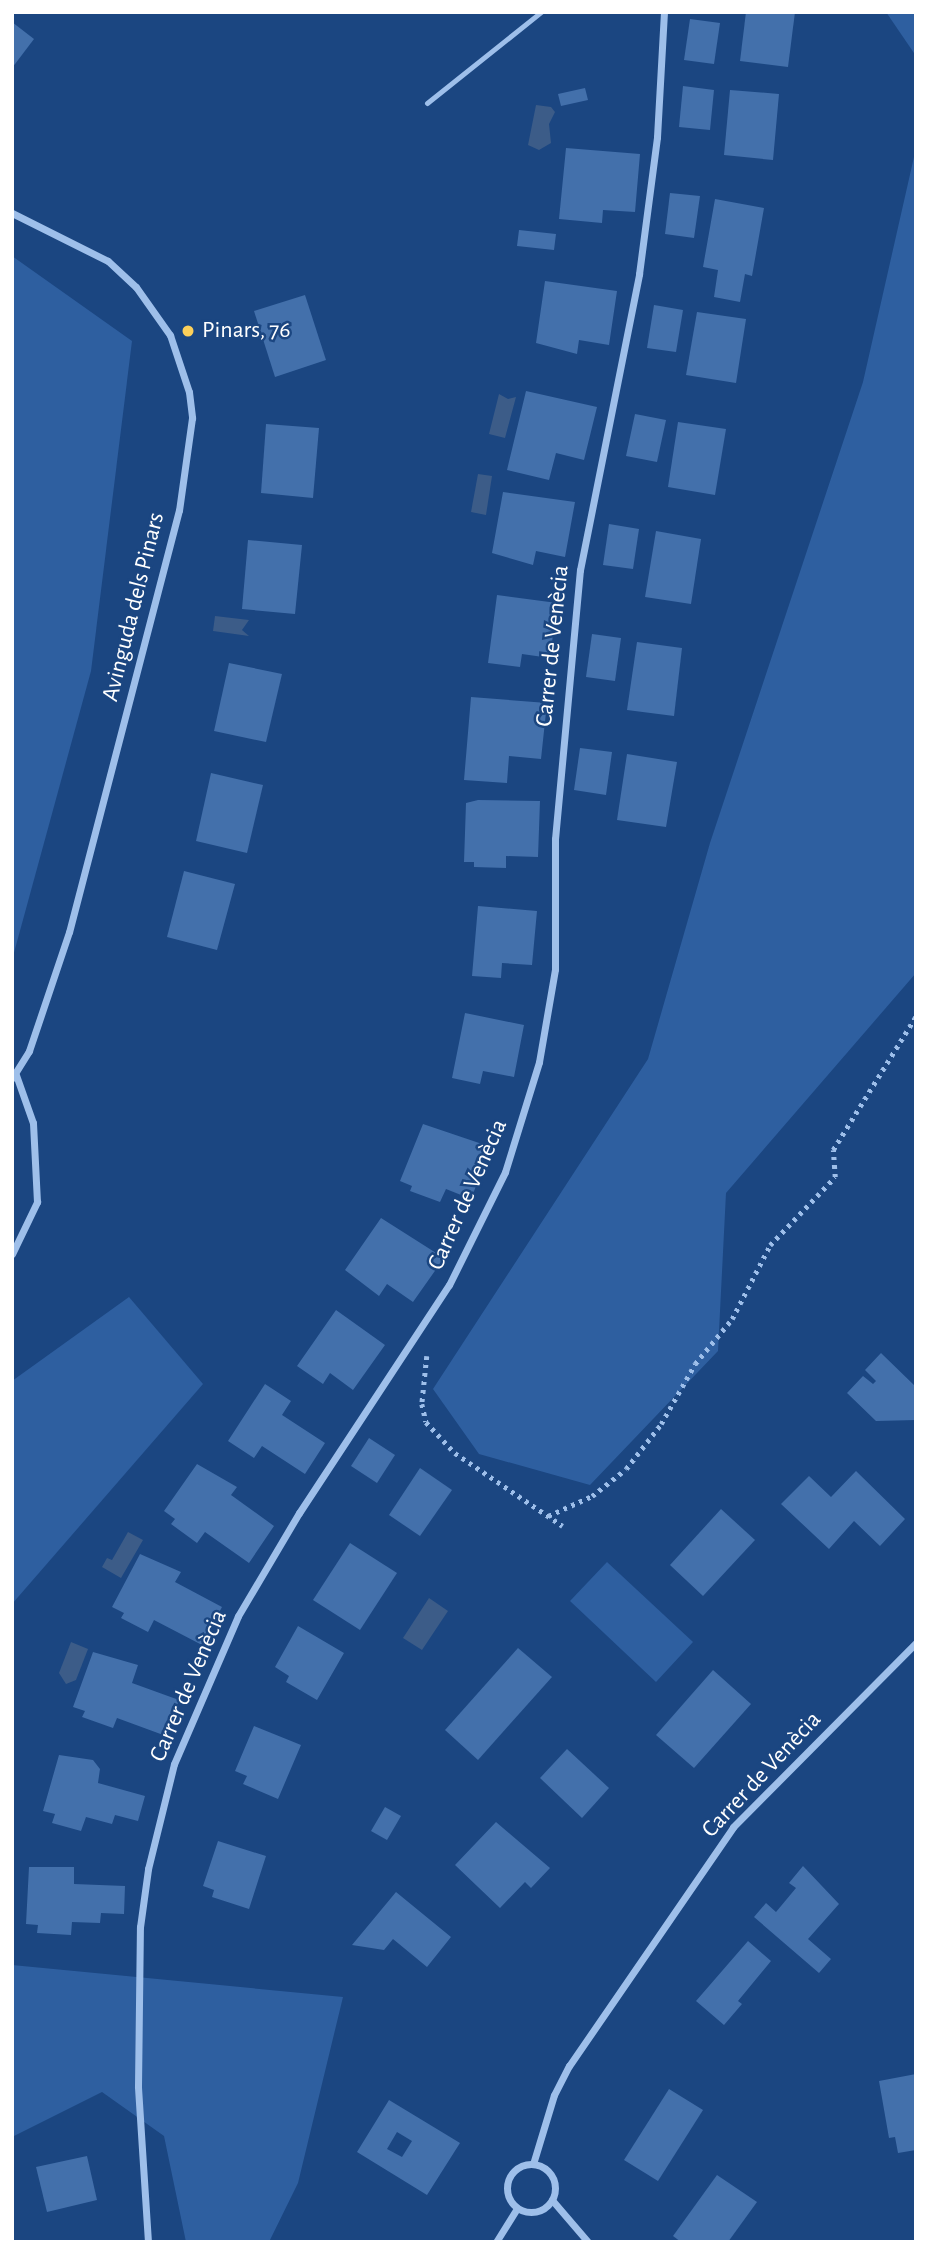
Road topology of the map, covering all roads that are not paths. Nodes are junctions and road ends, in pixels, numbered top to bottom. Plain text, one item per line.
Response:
1 (541, 12) edge
2 (664, 12) edge
3 (427, 103) dead end
4 (12, 213) edge
5 (14, 1077) edge
6 (12, 1254) edge
7 (916, 1643) edge
8 (533, 2164) junction
9 (552, 2200) junction
10 (517, 2209) junction
11 (148, 2242) edge
12 (496, 2242) edge
13 (588, 2242) edge

1 - 3 lane
2 - 11 street, Carrer de Venècia
4 - 5 street, Avinguda dels Pinars
5 - 6 street
7 - 8 street, Carrer de Venècia
8 - 9 street
8 - 10 street
9 - 10 street
9 - 13 street
10 - 12 street

